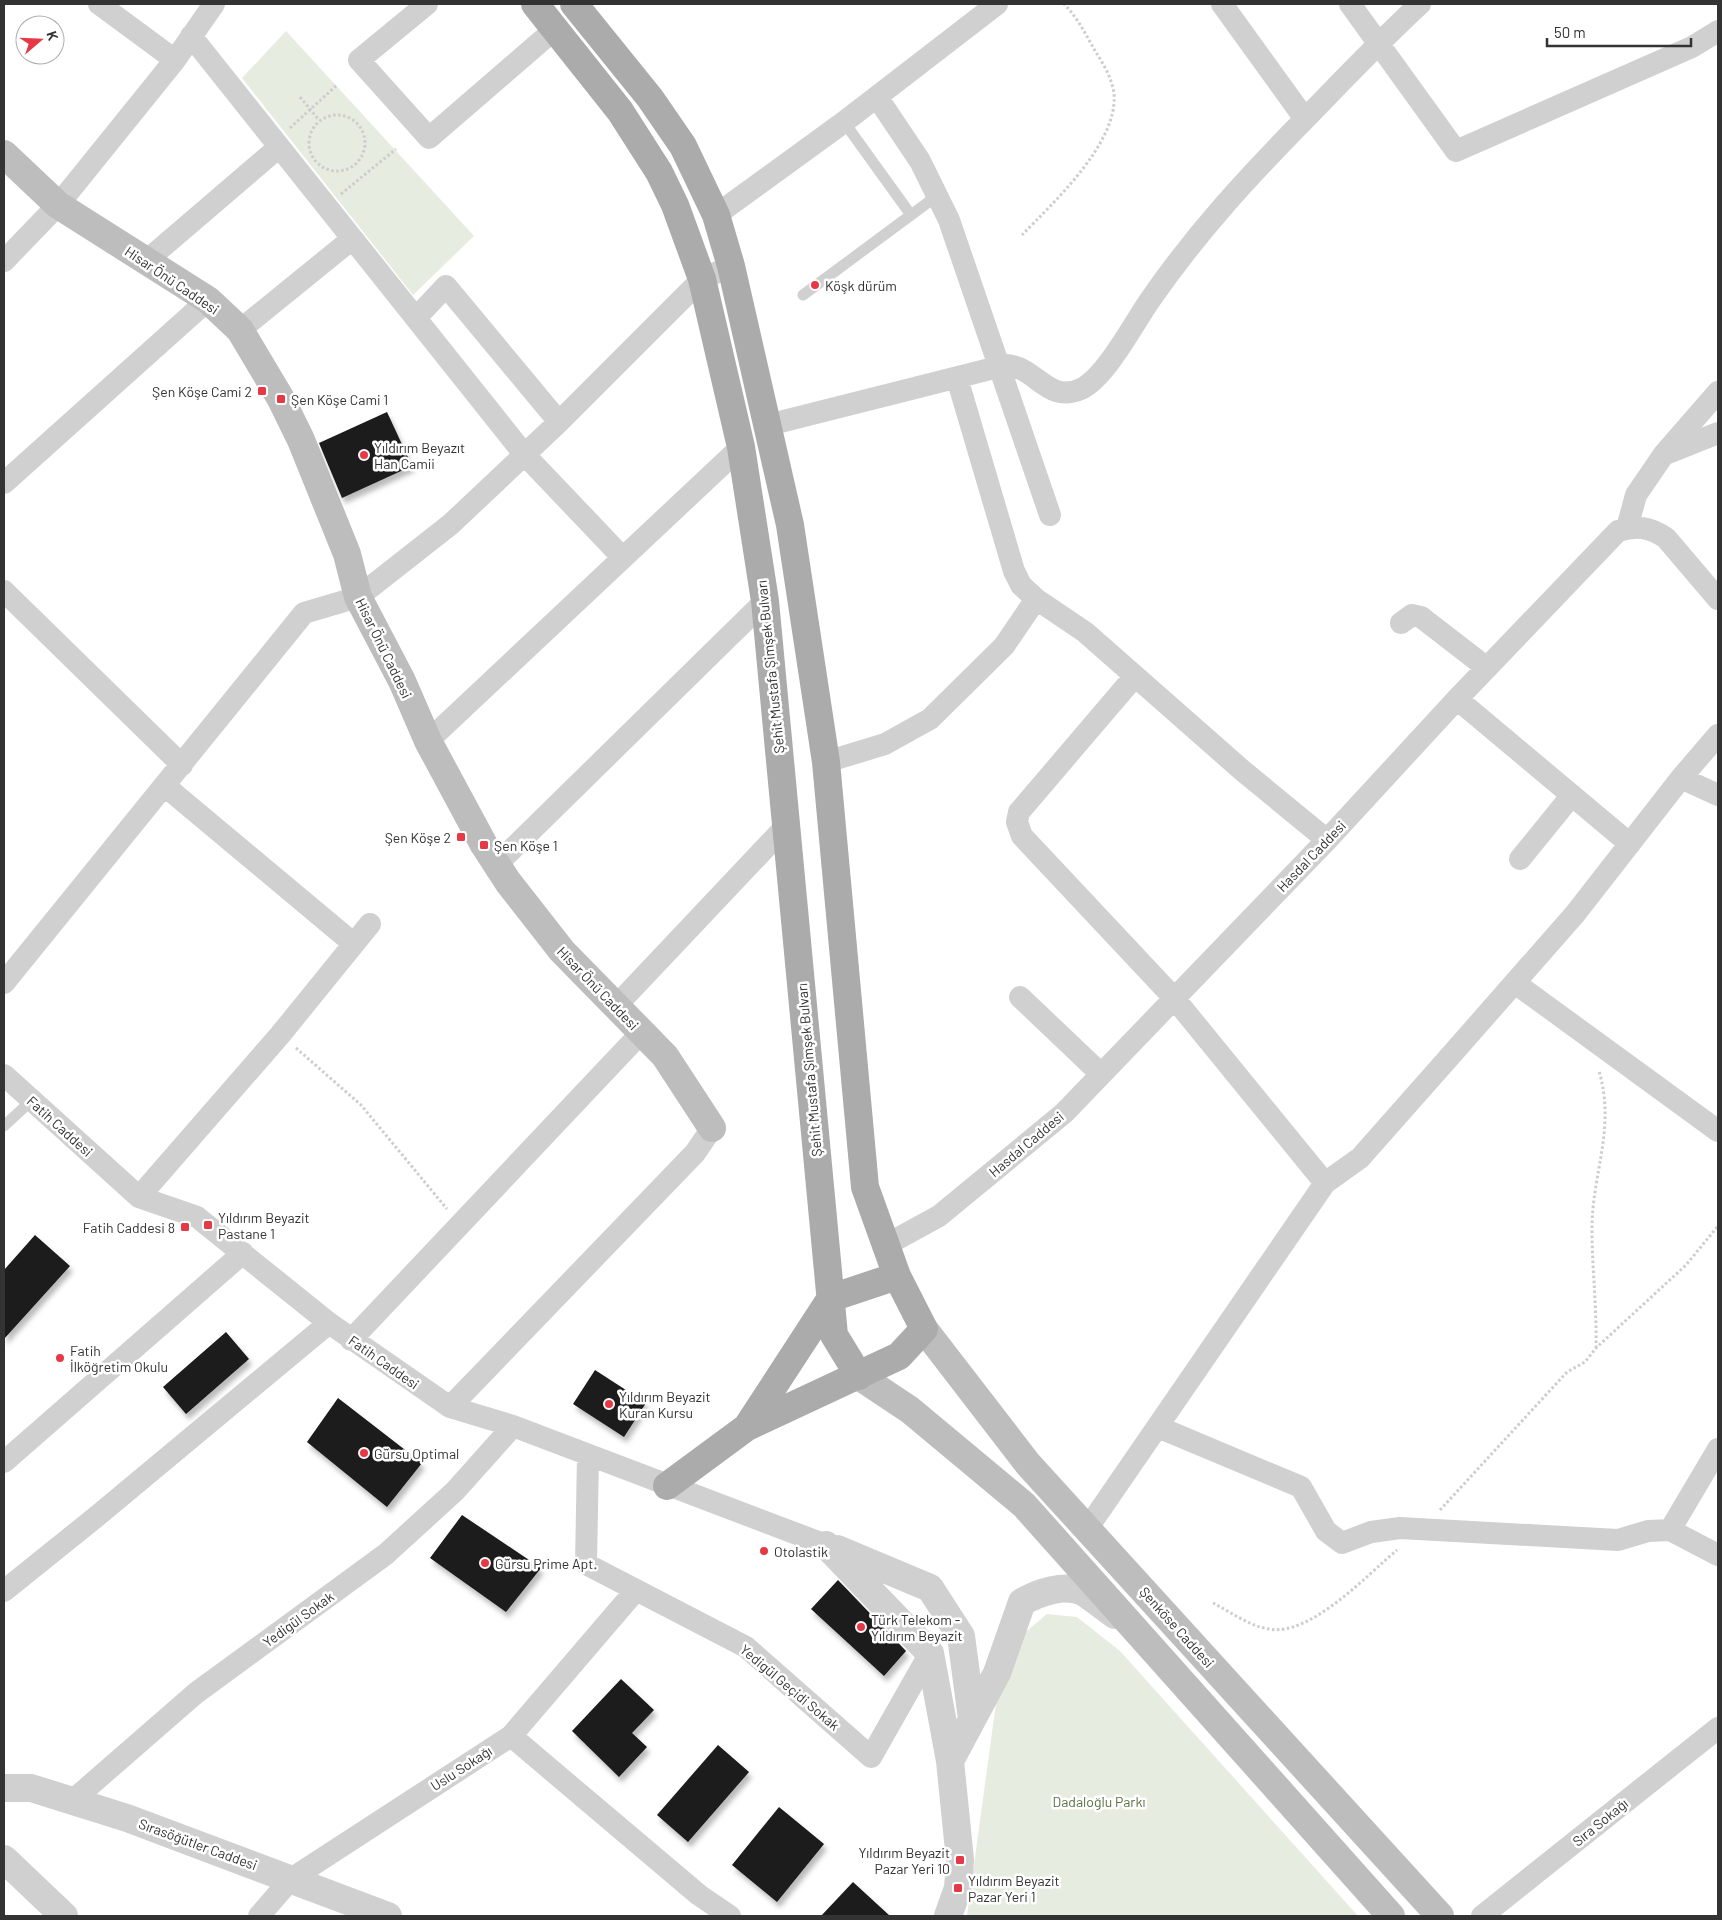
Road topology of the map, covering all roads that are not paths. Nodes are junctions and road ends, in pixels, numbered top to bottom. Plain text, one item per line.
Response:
1 (99, 4) edge
2 (214, 4) edge
3 (427, 4) edge
4 (535, 4) edge
5 (997, 4) edge
6 (1222, 4) edge
7 (1350, 4) edge
8 (1420, 4) edge
9 (582, 6) edge
10 (554, 30) junction
11 (1718, 31) edge
12 (191, 36) junction
13 (1379, 43) junction
14 (175, 60) junction
15 (876, 97) junction
16 (1305, 119) junction
17 (844, 122) junction
18 (277, 144) junction
19 (4, 154) edge
20 (938, 195) junction
21 (58, 205) junction
22 (716, 215) junction
23 (911, 215) junction
24 (352, 239) junction
25 (4, 261) edge
26 (146, 261) junction
27 (730, 266) junction
28 (702, 278) junction
29 (803, 295) dead end
30 (208, 300) junction
31 (416, 318) junction
32 (240, 330) junction
33 (1000, 366) junction
34 (957, 378) junction
35 (1718, 392) edge
36 (559, 422) junction
37 (768, 425) junction
38 (1718, 433) edge
39 (741, 447) junction
40 (524, 454) junction
41 (1664, 454) junction
42 (4, 483) edge
43 (1050, 514) dead end
44 (1627, 528) junction
45 (623, 558) junction
46 (4, 591) edge
47 (358, 597) junction
48 (1036, 599) junction
49 (1718, 599) edge
50 (765, 601) junction
51 (1401, 623) dead end
52 (1487, 668) junction
53 (1135, 676) junction
54 (1458, 698) junction
55 (1718, 735) edge
56 (428, 742) junction
57 (826, 762) junction
58 (182, 765) junction
59 (1681, 778) junction
60 (165, 786) junction
61 (1572, 795) junction
62 (1718, 795) edge
63 (786, 826) junction
64 (1328, 840) junction
65 (1630, 844) junction
66 (1520, 859) dead end
67 (496, 865) junction
68 (370, 924) dead end
69 (354, 944) junction
70 (4, 983) edge
71 (1515, 983) junction
72 (1020, 997) dead end
73 (1174, 998) junction
74 (615, 1007) junction
75 (641, 1033) junction
76 (1101, 1074) junction
77 (4, 1076) edge
78 (32, 1100) junction
79 (4, 1126) edge
80 (712, 1128) joint
81 (1718, 1131) edge
82 (1325, 1183) junction
83 (139, 1197) junction
84 (886, 1245) junction
85 (243, 1253) junction
86 (897, 1276) junction
87 (831, 1298) junction
88 (329, 1324) junction
89 (924, 1329) junction
90 (351, 1340) junction
91 (859, 1376) junction
92 (450, 1408) junction
93 (513, 1426) junction
94 (747, 1427) junction
95 (1158, 1427) junction
96 (1718, 1449) edge
97 (588, 1456) junction
98 (4, 1462) edge
99 (667, 1486) junction
100 (1088, 1529) junction
101 (1670, 1530) junction
102 (826, 1545) junction
103 (1718, 1555) edge
104 (636, 1590) junction
105 (4, 1591) edge
106 (1134, 1628) junction
107 (930, 1653) junction
108 (972, 1719) junction
109 (1718, 1728) edge
110 (511, 1736) junction
111 (950, 1761) junction
112 (4, 1788) edge
113 (72, 1801) junction
114 (4, 1860) edge
115 (291, 1878) junction
116 (64, 1916) edge
117 (259, 1916) edge
118 (388, 1916) edge
119 (730, 1916) edge
120 (948, 1916) edge
121 (1391, 1916) edge
122 (1440, 1916) edge
123 (1482, 1916) edge

1 - 14 street
2 - 12 street
3 - 10 street
4 - 10 main road, Şehit Mustafa Şimşek Bulvarı
5 - 15 street
6 - 16 street
7 - 13 street
8 - 13 street
9 - 22 main road
10 - 28 main road, Şehit Mustafa Şimşek Bulvarı
11 - 13 street
12 - 14 street
12 - 18 street
13 - 16 street
14 - 21 street
15 - 17 street
15 - 20 street
16 - 33 street
17 - 22 street
17 - 23 lane
18 - 24 street
18 - 26 street
19 - 21 main road, Hisar Önü Caddesi
20 - 23 lane
20 - 33 street
21 - 25 street
21 - 26 main road, Hisar Önü Caddesi
22 - 27 main road
23 - 29 lane
24 - 31 street
24 - 32 street
26 - 30 main road, Hisar Önü Caddesi
27 - 28 street
27 - 37 main road
28 - 36 street
28 - 39 main road, Şehit Mustafa Şimşek Bulvarı
30 - 32 main road, Hisar Önü Caddesi
30 - 42 street
31 - 36 street
31 - 40 street
32 - 47 main road, Hisar Önü Caddesi
33 - 34 street
33 - 43 street
34 - 37 street
34 - 48 street
35 - 41 street
36 - 40 street
37 - 57 main road
38 - 41 street
39 - 45 street
39 - 50 main road, Şehit Mustafa Şimşek Bulvarı
40 - 45 street
40 - 47 street
41 - 44 street
44 - 49 street
44 - 52 street, Hasdal Caddesi
45 - 56 street
46 - 58 street
47 - 56 main road, Hisar Önü Caddesi
47 - 58 street
48 - 53 street
48 - 57 street
50 - 63 main road, Şehit Mustafa Şimşek Bulvarı
50 - 67 street
51 - 52 street
52 - 54 street, Hasdal Caddesi
53 - 64 street
53 - 73 street
54 - 61 street
54 - 64 street, Hasdal Caddesi
55 - 59 street
56 - 67 main road, Hisar Önü Caddesi
57 - 84 main road
58 - 60 street
59 - 62 street
59 - 65 street
60 - 69 street
60 - 70 street
61 - 65 street
61 - 66 street
63 - 74 street
63 - 87 main road, Şehit Mustafa Şimşek Bulvarı
64 - 73 street, Hasdal Caddesi
65 - 71 street
67 - 74 main road, Hisar Önü Caddesi
68 - 69 street
69 - 83 street
71 - 81 street
71 - 82 street
72 - 76 street
73 - 76 street, Hasdal Caddesi
73 - 82 street
74 - 75 main road, Hisar Önü Caddesi
75 - 80 main road, Hisar Önü Caddesi
75 - 90 street
76 - 84 street, Hasdal Caddesi
77 - 78 street, Fatih Caddesi
78 - 79 lane
78 - 83 street, Fatih Caddesi
80 - 92 street
82 - 95 street
83 - 85 street, Fatih Caddesi
84 - 86 main road
85 - 88 street, Fatih Caddesi
85 - 98 street
86 - 87 main road
86 - 89 main road
87 - 91 main road, Şehit Mustafa Şimşek Bulvarı
87 - 94 main road
88 - 90 street, Fatih Caddesi
88 - 105 street
89 - 91 main road
89 - 100 main road, Şenköse Caddesi
90 - 92 street, Fatih Caddesi
91 - 94 main road
91 - 106 main road
92 - 93 street, Fatih Caddesi
93 - 97 street, Fatih Caddesi
93 - 113 street, Yedigül Sokak
94 - 99 main road
95 - 100 street
95 - 101 street
96 - 101 street
97 - 99 street, Fatih Caddesi
97 - 104 street, Yedigül Geçidi Sokak
99 - 102 street, Fatih Caddesi
100 - 122 main road, Şenköse Caddesi
101 - 103 street
102 - 107 street
102 - 108 street
104 - 107 street, Yedigül Geçidi Sokak
104 - 110 street, Uslu Sokağı
106 - 108 street
106 - 121 main road
107 - 111 street
108 - 111 street
109 - 123 street, Sıra Sokağı
110 - 115 street, Uslu Sokağı
110 - 119 street
111 - 120 street
112 - 113 street, Sırasöğütler Caddesi
113 - 115 street, Sırasöğütler Caddesi
114 - 116 street
115 - 117 street, Uslu Sokağı
115 - 118 street, Sırasöğütler Caddesi

